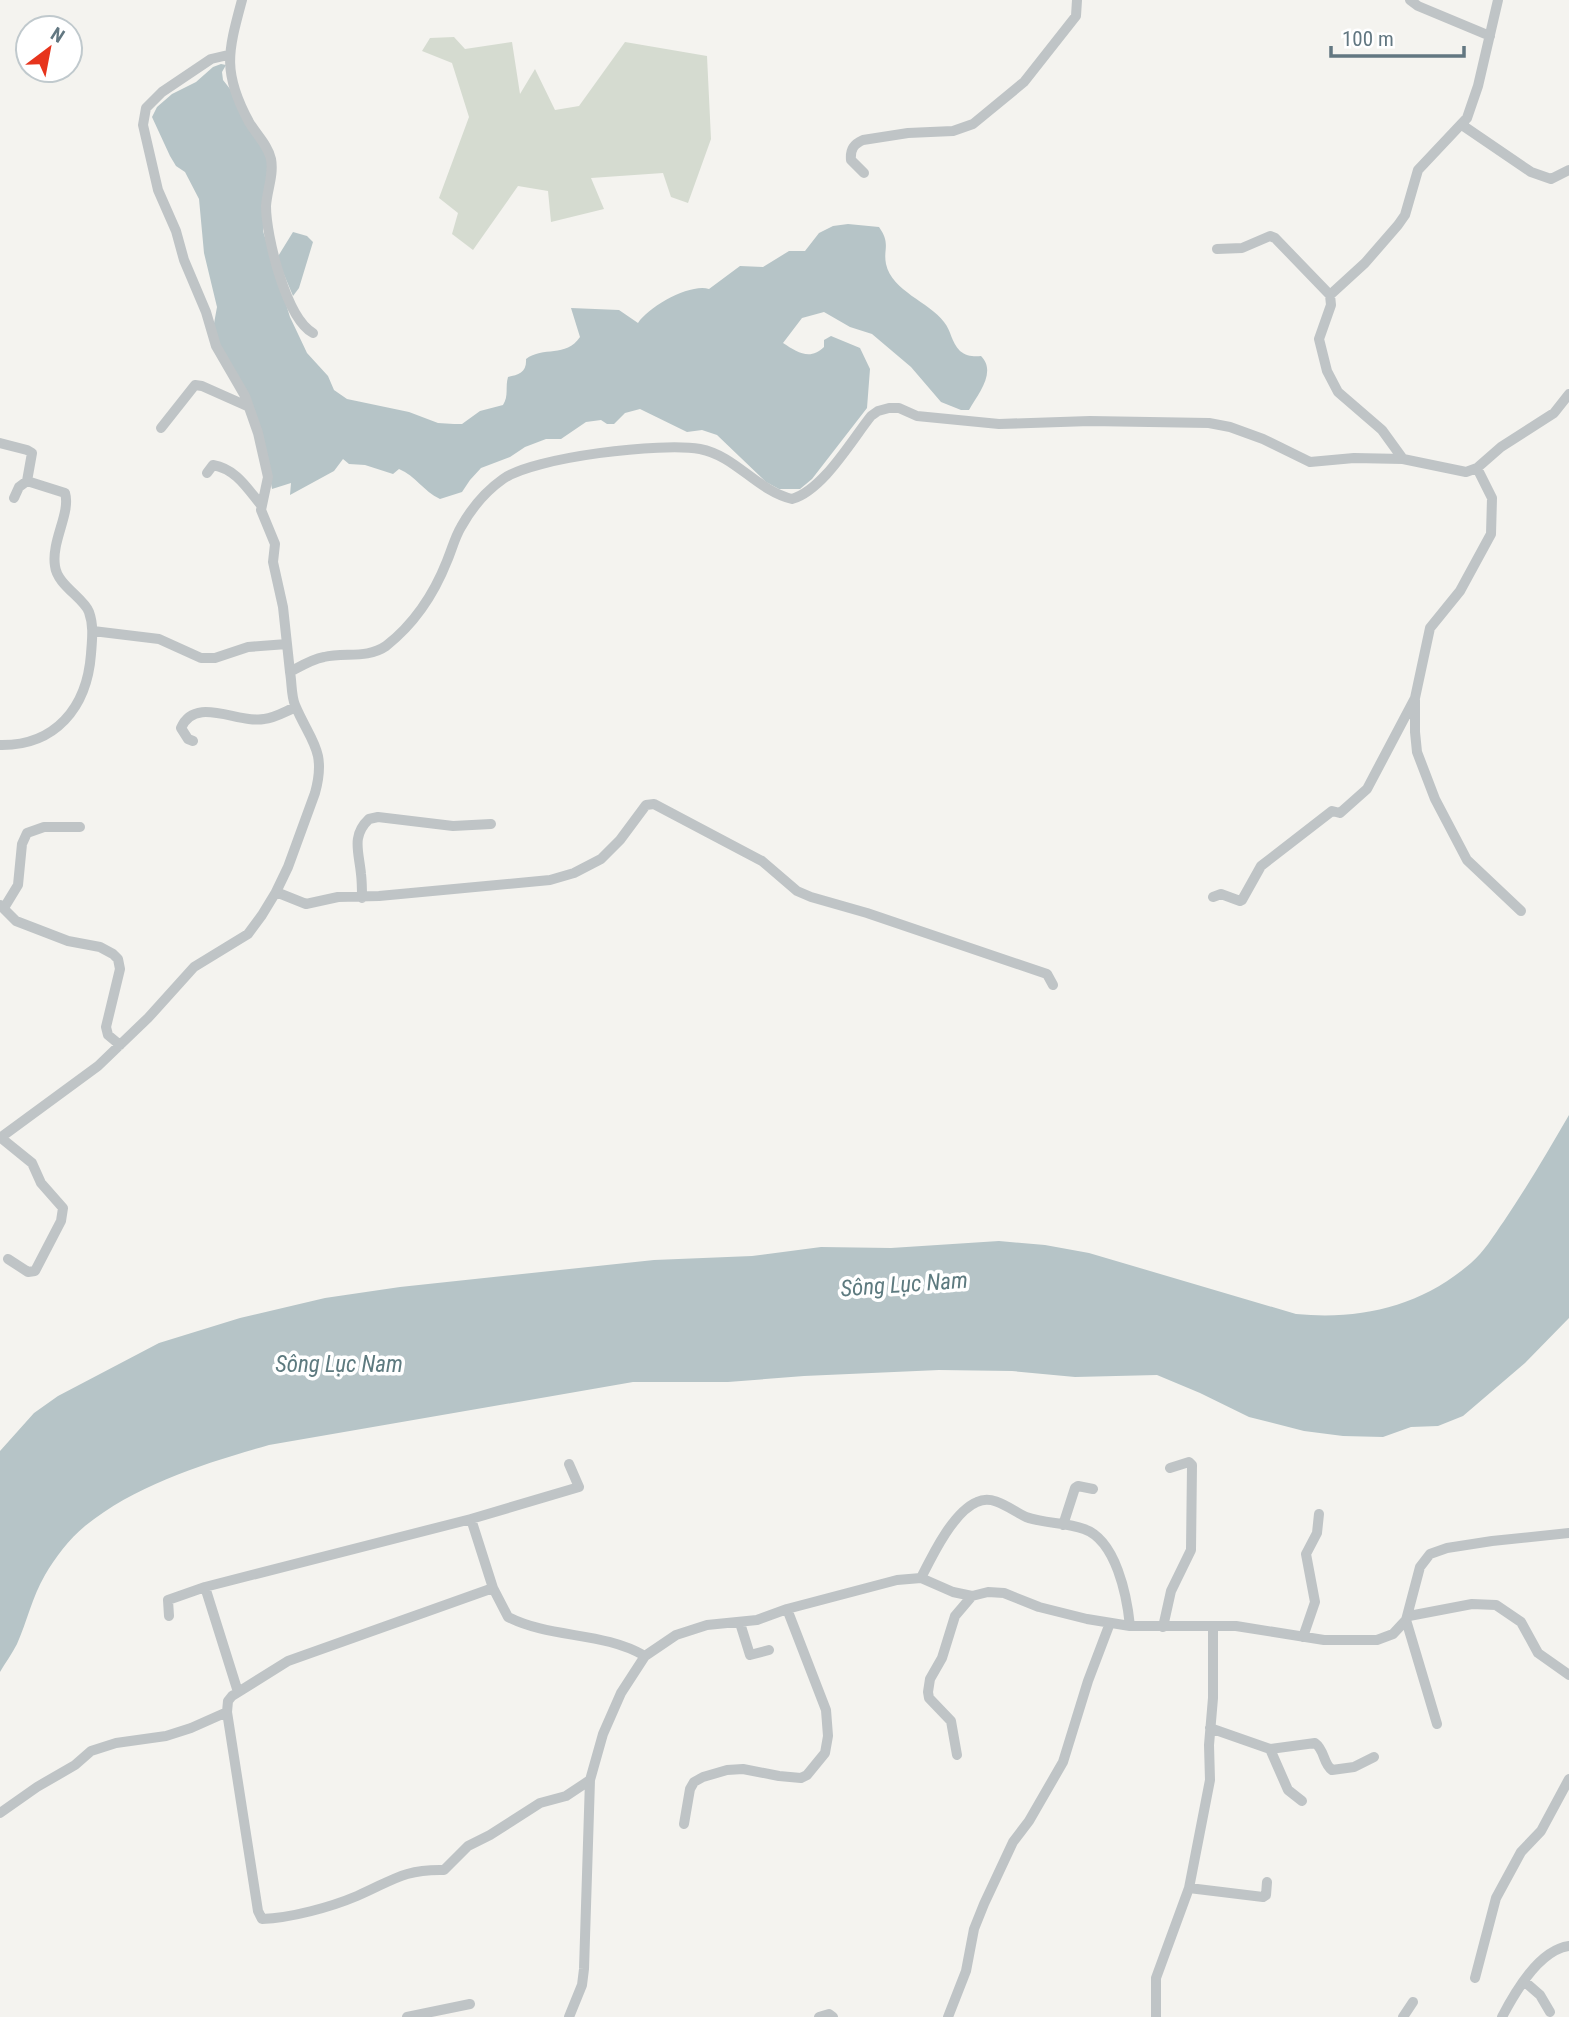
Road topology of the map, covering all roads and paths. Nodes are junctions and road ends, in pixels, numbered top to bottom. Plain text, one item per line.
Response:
1 (242, 0) edge
2 (1077, 0) edge
3 (1410, 0) edge
4 (1499, 0) edge
5 (1490, 36) junction
6 (228, 55) junction
7 (1462, 125) junction
8 (1569, 170) edge
9 (864, 173) dead end
10 (1217, 249) dead end
11 (1330, 295) junction
12 (313, 333) dead end
13 (1569, 394) edge
14 (247, 406) junction
15 (161, 428) dead end
16 (0, 443) edge
17 (1402, 459) junction
18 (1477, 468) junction
19 (207, 473) dead end
20 (27, 481) junction
21 (14, 498) dead end
22 (261, 505) junction
23 (93, 631) junction
24 (287, 644) junction
25 (290, 672) junction
26 (1415, 698) junction
27 (296, 707) junction
28 (193, 741) dead end
29 (0, 745) edge
30 (491, 824) dead end
31 (80, 827) dead end
32 (275, 892) junction
33 (1213, 897) dead end
34 (362, 898) junction
35 (2, 906) edge
36 (1521, 911) dead end
37 (1053, 985) dead end
38 (120, 1045) junction
39 (0, 1138) edge
40 (8, 1259) dead end
41 (569, 1464) dead end
42 (1170, 1468) dead end
43 (1093, 1489) dead end
44 (1320, 1514) dead end
45 (471, 1519) junction
46 (1063, 1525) junction
47 (1569, 1533) edge
48 (920, 1578) junction
49 (205, 1587) junction
50 (493, 1588) junction
51 (972, 1596) junction
52 (787, 1609) junction
53 (169, 1616) dead end
54 (1407, 1618) junction
55 (740, 1623) junction
56 (1111, 1623) junction
57 (1130, 1626) junction
58 (1213, 1626) junction
59 (1163, 1627) junction
60 (1303, 1637) junction
61 (769, 1650) dead end
62 (645, 1656) junction
63 (1569, 1675) edge
64 (238, 1692) junction
65 (227, 1712) junction
66 (1437, 1724) dead end
67 (1210, 1728) junction
68 (1270, 1749) junction
69 (957, 1755) dead end
70 (1374, 1757) dead end
71 (1569, 1779) edge
72 (590, 1780) junction
73 (1302, 1801) dead end
74 (0, 1814) edge
75 (684, 1824) dead end
76 (1267, 1882) dead end
77 (1189, 1888) junction
78 (1569, 1947) edge
79 (1475, 1978) dead end
80 (1524, 1982) junction
81 (1413, 2002) dead end
82 (470, 2004) dead end
83 (1550, 2012) dead end
84 (407, 2017) edge
85 (569, 2017) edge
86 (819, 2017) edge
87 (834, 2017) edge
88 (948, 2017) edge
89 (1156, 2017) edge
90 (1403, 2017) edge
91 (1502, 2017) edge

1 - 6 street
2 - 9 street
3 - 5 street
4 - 5 street
5 - 7 street
6 - 12 street
6 - 14 street
7 - 8 street
7 - 11 street
10 - 11 street
11 - 17 street
13 - 18 street
14 - 15 street
14 - 22 street
16 - 20 street
17 - 18 street
17 - 25 street
18 - 26 street
19 - 22 street
20 - 21 street
20 - 23 street
22 - 24 street
23 - 24 street
23 - 29 street
24 - 25 street
25 - 27 street
26 - 33 street
26 - 36 street
27 - 28 street
27 - 32 street
30 - 34 street
31 - 35 street
32 - 34 street
32 - 38 street
34 - 37 street
35 - 38 street
38 - 39 street
39 - 40 street
41 - 45 street
42 - 59 street
43 - 46 street
44 - 60 street
45 - 49 street
45 - 50 street
46 - 48 street
46 - 57 street
47 - 54 street
48 - 51 street
48 - 52 street
49 - 53 street
49 - 64 street
50 - 62 street
50 - 64 street
51 - 56 street
51 - 69 street
52 - 55 street
52 - 75 street
54 - 60 street
54 - 63 street
54 - 66 street
55 - 61 street
55 - 62 street
56 - 57 street
56 - 88 street
57 - 59 street
58 - 59 street
58 - 60 street
58 - 67 street
62 - 72 street
64 - 65 street
65 - 72 street
65 - 74 street
67 - 68 street
67 - 77 street
68 - 70 street
68 - 73 street
71 - 79 street
72 - 85 street
76 - 77 street
77 - 89 street
78 - 80 street
80 - 83 street
80 - 91 street
81 - 90 street
82 - 84 street
86 - 87 street

